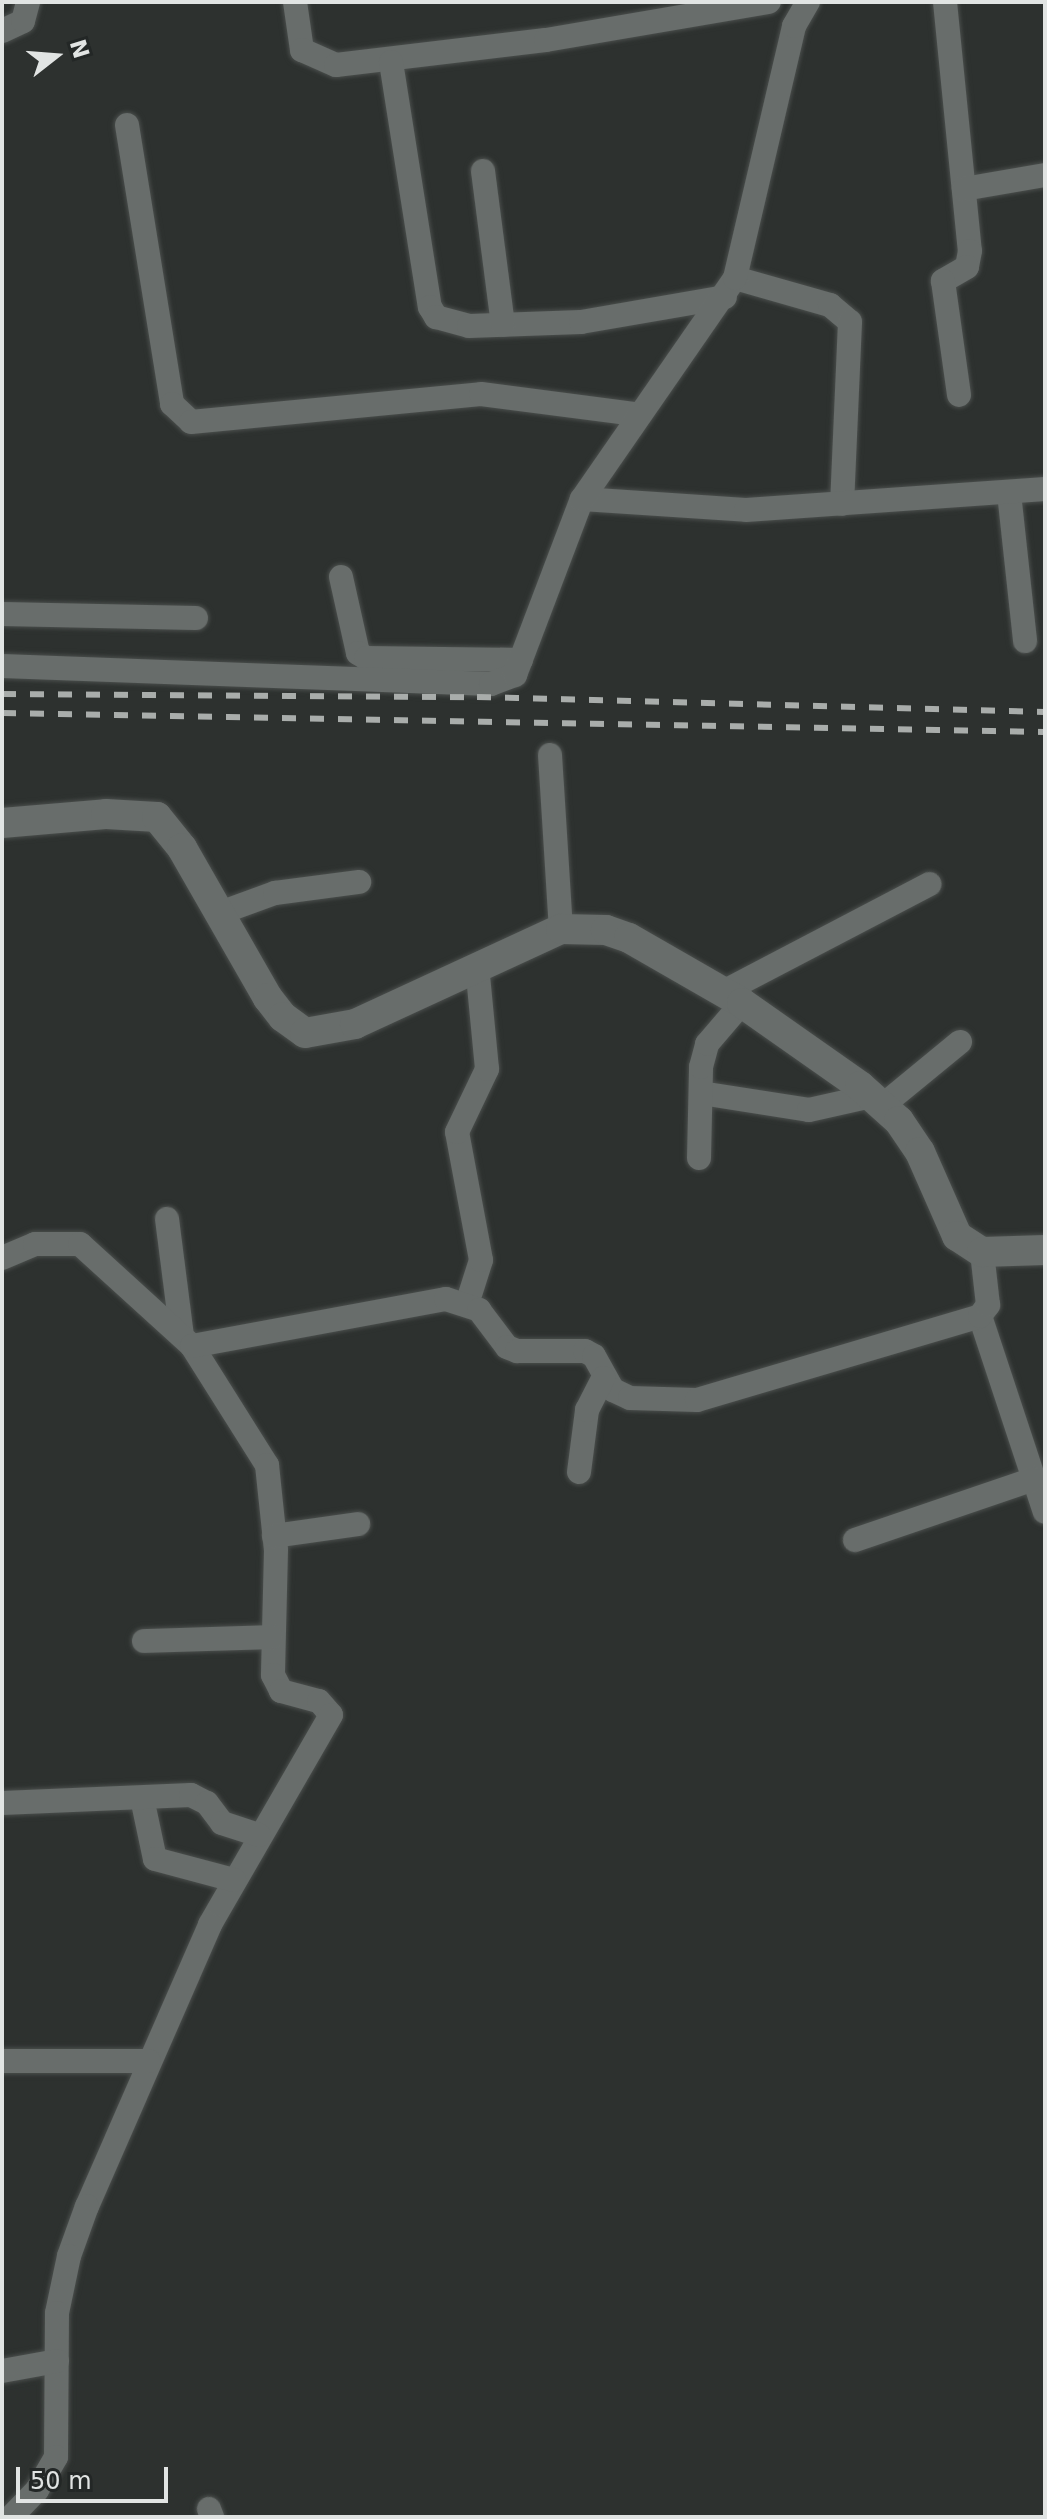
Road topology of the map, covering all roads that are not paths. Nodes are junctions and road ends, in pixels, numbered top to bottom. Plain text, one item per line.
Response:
1 (28, 2) edge
2 (295, 2) edge
3 (769, 2) edge
4 (808, 2) edge
5 (945, 2) edge
6 (2, 31) edge
7 (391, 62) junction
8 (127, 125) dead end
9 (483, 171) dead end
10 (1045, 175) edge
11 (964, 189) junction
12 (730, 288) junction
13 (503, 325) junction
14 (959, 395) dead end
15 (636, 414) junction
16 (1045, 489) edge
17 (1009, 493) junction
18 (582, 499) junction
19 (842, 504) junction
20 (341, 577) dead end
21 (2, 614) edge
22 (196, 618) dead end
23 (1025, 641) dead end
24 (2, 666) edge
25 (519, 667) junction
26 (550, 755) dead end
27 (2, 823) edge
28 (359, 882) dead end
29 (930, 884) dead end
30 (220, 913) junction
31 (561, 929) junction
32 (477, 965) junction
33 (732, 998) junction
34 (960, 1042) dead end
35 (701, 1093) junction
36 (877, 1101) junction
37 (699, 1158) dead end
38 (167, 1219) dead end
39 (1045, 1250) edge
40 (982, 1252) junction
41 (2, 1258) edge
42 (467, 1304) junction
43 (980, 1316) junction
44 (187, 1341) junction
45 (603, 1378) junction
46 (579, 1472) dead end
47 (1034, 1479) junction
48 (1045, 1512) edge
49 (358, 1524) dead end
50 (274, 1536) junction
51 (855, 1540) dead end
52 (271, 1637) junction
53 (144, 1641) dead end
54 (142, 1798) junction
55 (2, 1803) edge
56 (259, 1835) junction
57 (234, 1880) junction
58 (2, 2061) edge
59 (149, 2061) junction
60 (57, 2361) junction
61 (2, 2371) edge
62 (11, 2517) edge

1 - 6 street
2 - 7 street
3 - 7 street
4 - 12 street
5 - 11 street
7 - 13 street
8 - 15 street
9 - 13 street
10 - 11 street
11 - 14 street
12 - 13 street
12 - 15 street
12 - 19 street
15 - 18 street
16 - 17 street
17 - 19 street
17 - 23 street
18 - 19 street
18 - 25 street
20 - 25 street
21 - 22 street
24 - 25 street
26 - 31 street
27 - 30 street
28 - 30 street
29 - 33 street
30 - 32 street
31 - 32 street
31 - 33 street
32 - 42 street
33 - 35 street
33 - 36 street
34 - 36 street
35 - 36 street
35 - 37 street
36 - 40 street
38 - 44 street
39 - 40 street
40 - 43 street
41 - 44 street
42 - 44 street
42 - 45 street
43 - 45 street
43 - 47 street
44 - 50 street
45 - 46 street
47 - 48 street
47 - 51 street
49 - 50 street
50 - 52 street
52 - 53 street
52 - 56 street
54 - 55 street
54 - 56 street
54 - 57 street
56 - 57 street
57 - 59 street
58 - 59 street
59 - 60 street
60 - 61 street
60 - 62 street

